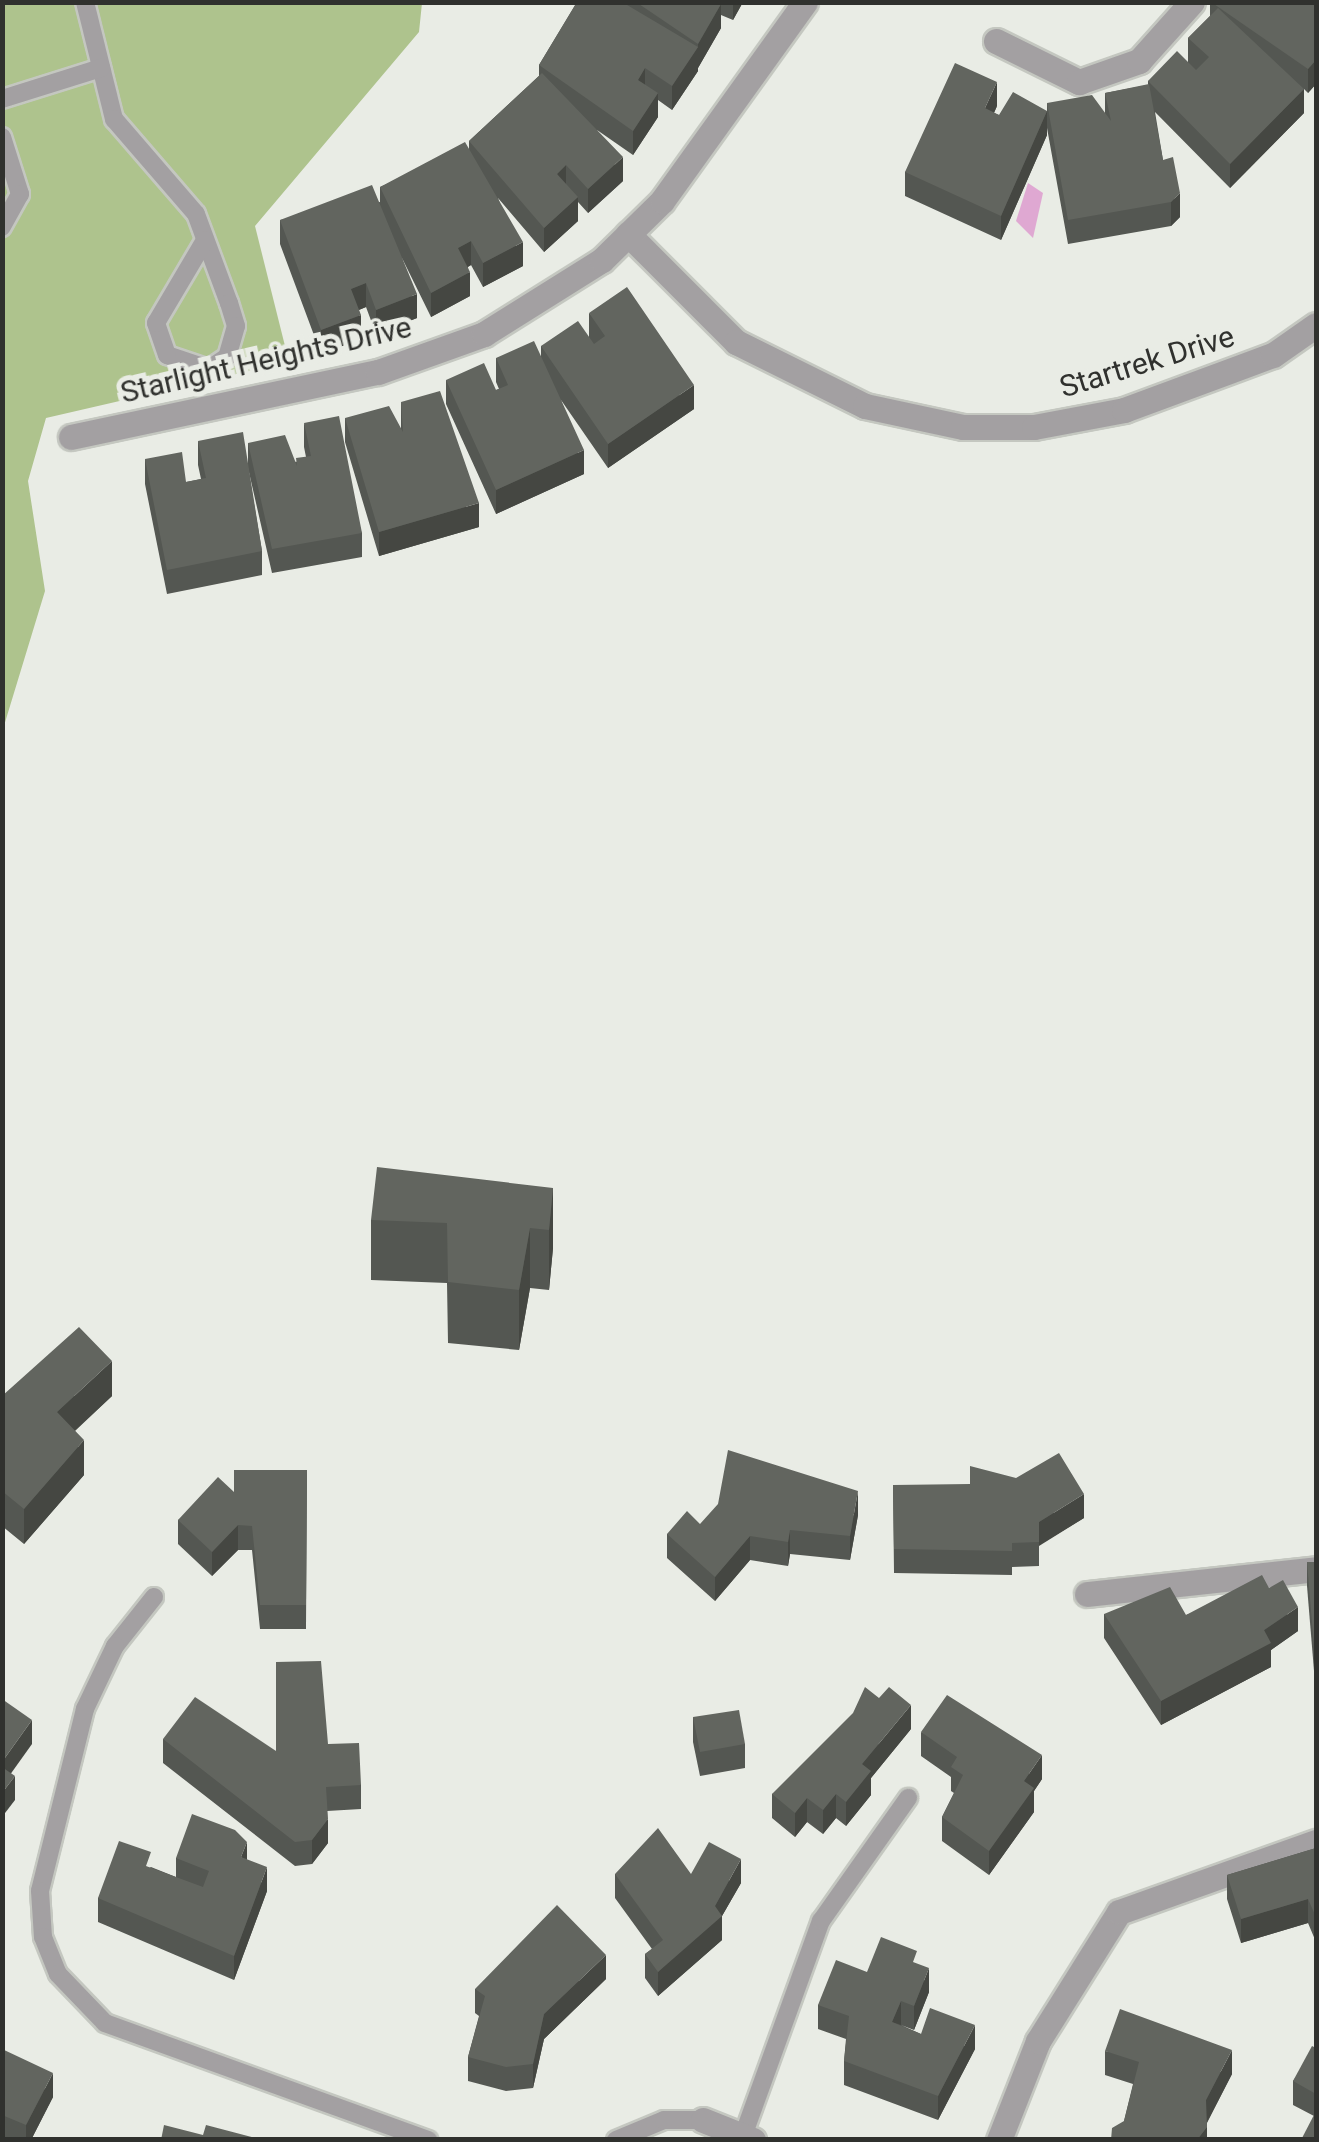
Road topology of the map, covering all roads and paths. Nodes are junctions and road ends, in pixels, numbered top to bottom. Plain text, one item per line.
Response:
1 (85, 2) edge
2 (804, 2) edge
3 (1192, 2) edge
4 (996, 41) dead end
5 (100, 68) junction
6 (2, 99) edge
7 (2, 137) edge
8 (2, 227) edge
9 (628, 234) junction
10 (204, 240) junction
11 (1316, 325) edge
12 (71, 437) dead end
13 (1316, 1570) edge
14 (1087, 1594) dead end
15 (154, 1598) dead end
16 (908, 1798) dead end
17 (1316, 1842) edge
18 (703, 2120) joint
19 (748, 2138) edge
20 (428, 2140) edge
21 (616, 2140) edge
22 (999, 2140) edge

1 - 5 lane
2 - 9 street, Starlight Heights Drive
3 - 4 street
5 - 6 lane
5 - 10 lane
7 - 8 lane
9 - 11 street, Startrek Drive
9 - 12 street, Starlight Heights Drive
10 - 10 lane
13 - 14 street
15 - 20 lane
16 - 19 lane
17 - 22 street
18 - 19 street
18 - 21 lane

